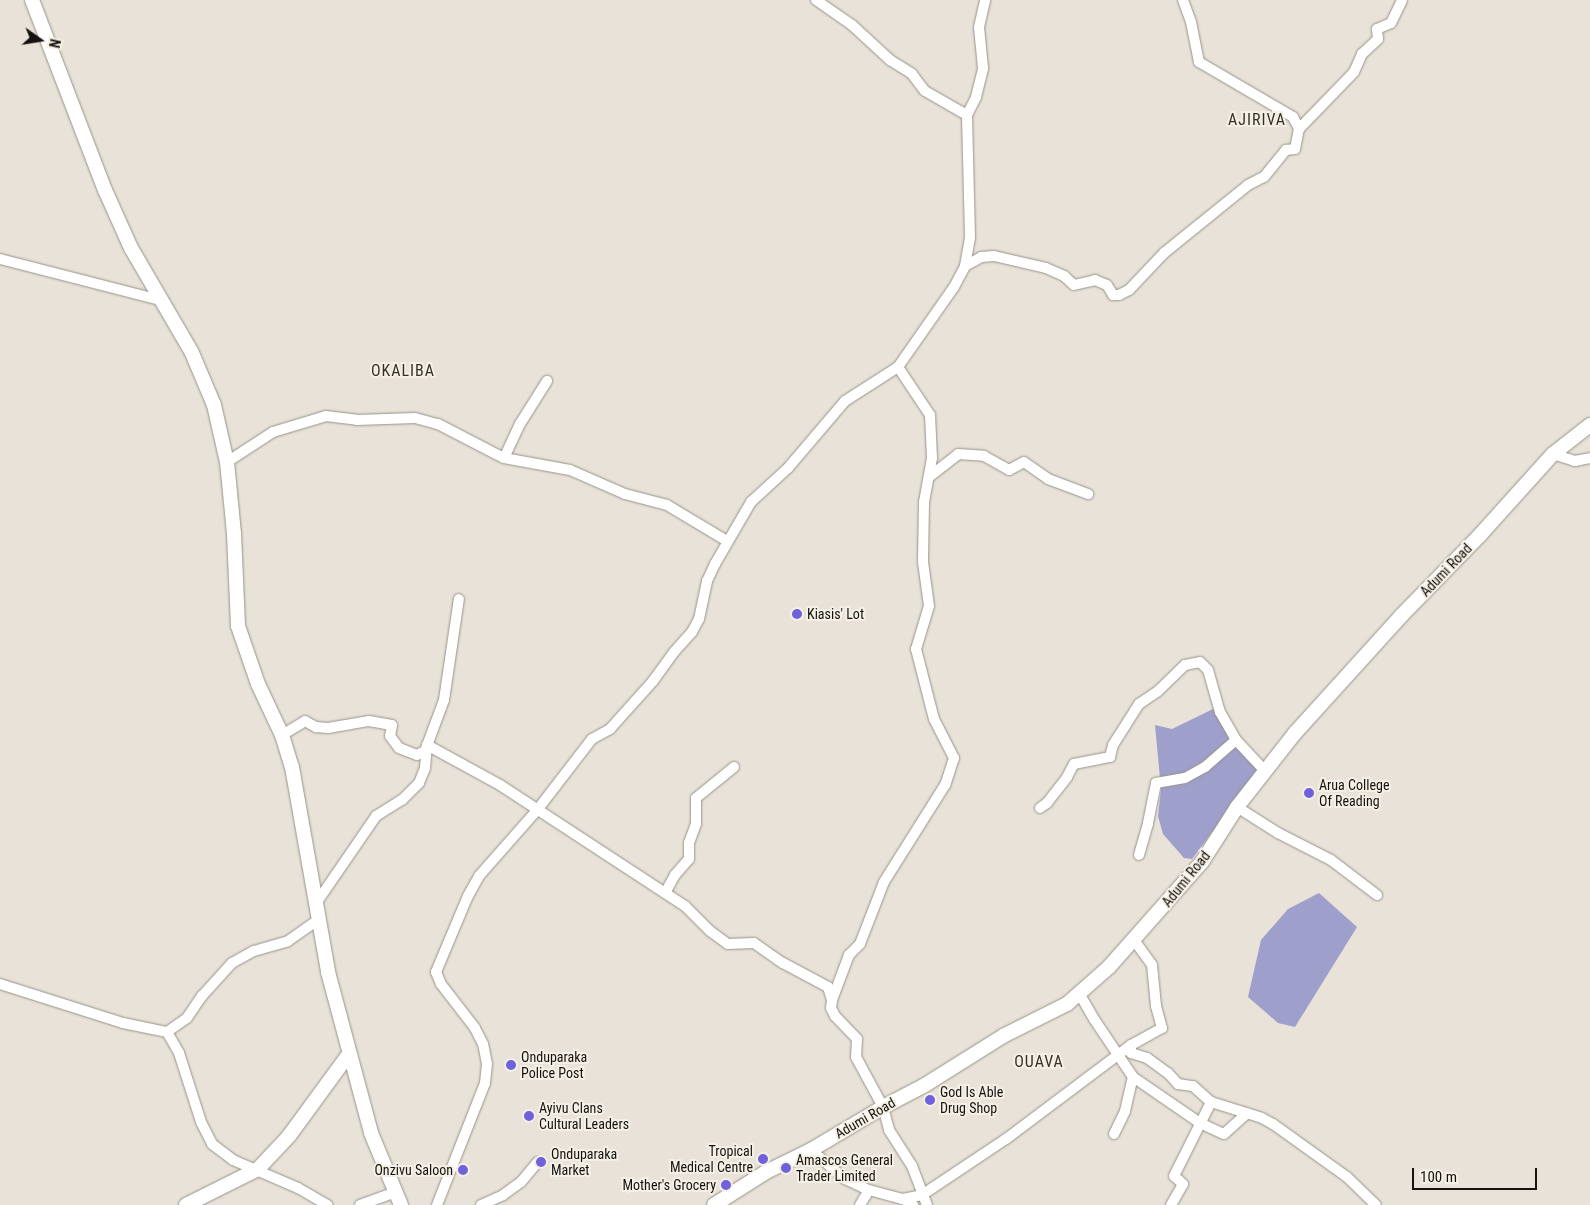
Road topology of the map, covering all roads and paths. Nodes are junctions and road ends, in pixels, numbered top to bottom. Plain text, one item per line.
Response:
1 (32, 0) edge
2 (816, 0) edge
3 (985, 0) edge
4 (1183, 0) edge
5 (1402, 0) edge
6 (967, 115) junction
7 (1299, 129) junction
8 (0, 259) edge
9 (965, 266) junction
10 (160, 300) junction
11 (898, 367) junction
12 (547, 381) dead end
13 (1590, 425) edge
14 (1553, 454) junction
15 (504, 458) junction
16 (1590, 458) edge
17 (228, 462) junction
18 (929, 478) junction
19 (1088, 494) dead end
20 (727, 541) junction
21 (459, 599) dead end
22 (282, 735) junction
23 (1236, 740) junction
24 (427, 744) junction
25 (734, 767) dead end
26 (1265, 771) junction
27 (1237, 807) junction
28 (1040, 808) dead end
29 (538, 810) junction
30 (1139, 855) dead end
31 (665, 893) junction
32 (1377, 895) dead end
33 (317, 902) junction
34 (319, 919) junction
35 (1134, 940) junction
36 (0, 984) edge
37 (1079, 993) junction
38 (832, 1000) junction
39 (167, 1032) junction
40 (1131, 1045) junction
41 (349, 1054) junction
42 (1117, 1055) junction
43 (1133, 1077) junction
44 (1211, 1102) junction
45 (883, 1106) junction
46 (1247, 1113) junction
47 (1200, 1123) junction
48 (1114, 1134) dead end
49 (812, 1150) junction
50 (538, 1162) dead end
51 (258, 1169) junction
52 (868, 1190) junction
53 (922, 1195) junction
54 (399, 1198) edge
55 (903, 1199) junction
56 (186, 1205) edge
57 (328, 1205) edge
58 (360, 1205) edge
59 (437, 1205) edge
60 (481, 1205) edge
61 (714, 1205) edge
62 (860, 1205) edge
63 (913, 1205) edge
64 (927, 1205) edge
65 (1170, 1205) edge
66 (1376, 1205) edge

1 - 10 street
2 - 6 street
3 - 6 street
4 - 7 street
5 - 7 street
6 - 9 street
7 - 9 street
8 - 10 street
9 - 11 street
10 - 17 street
11 - 18 street
11 - 20 street
12 - 15 street
13 - 14 street, Adumi Road
14 - 16 street
14 - 26 street, Adumi Road
15 - 17 street
15 - 20 street
17 - 22 street
18 - 19 street
18 - 38 street
20 - 29 street
21 - 24 street
22 - 24 street
22 - 33 street
23 - 26 street
23 - 28 street
23 - 30 street
24 - 29 street
24 - 33 street
25 - 31 street
26 - 27 street, Adumi Road
27 - 32 street
27 - 35 street, Adumi Road
29 - 31 street
29 - 59 street
31 - 38 street
33 - 34 street
34 - 39 street
34 - 41 street
35 - 37 street, Adumi Road
35 - 40 street
36 - 39 street
37 - 42 street
37 - 45 street, Adumi Road
38 - 45 street
39 - 51 street
40 - 42 street
40 - 44 street
41 - 51 street
41 - 54 street
42 - 43 street
42 - 53 street
43 - 47 street
43 - 48 street
44 - 46 street
44 - 47 street
45 - 49 street, Adumi Road
45 - 53 street
46 - 47 street
46 - 66 street
47 - 65 street
49 - 52 street
49 - 61 street, Adumi Road
50 - 60 street
51 - 56 street
51 - 57 street
52 - 55 street
52 - 62 street
53 - 55 street
53 - 64 street
54 - 58 street
55 - 63 street

